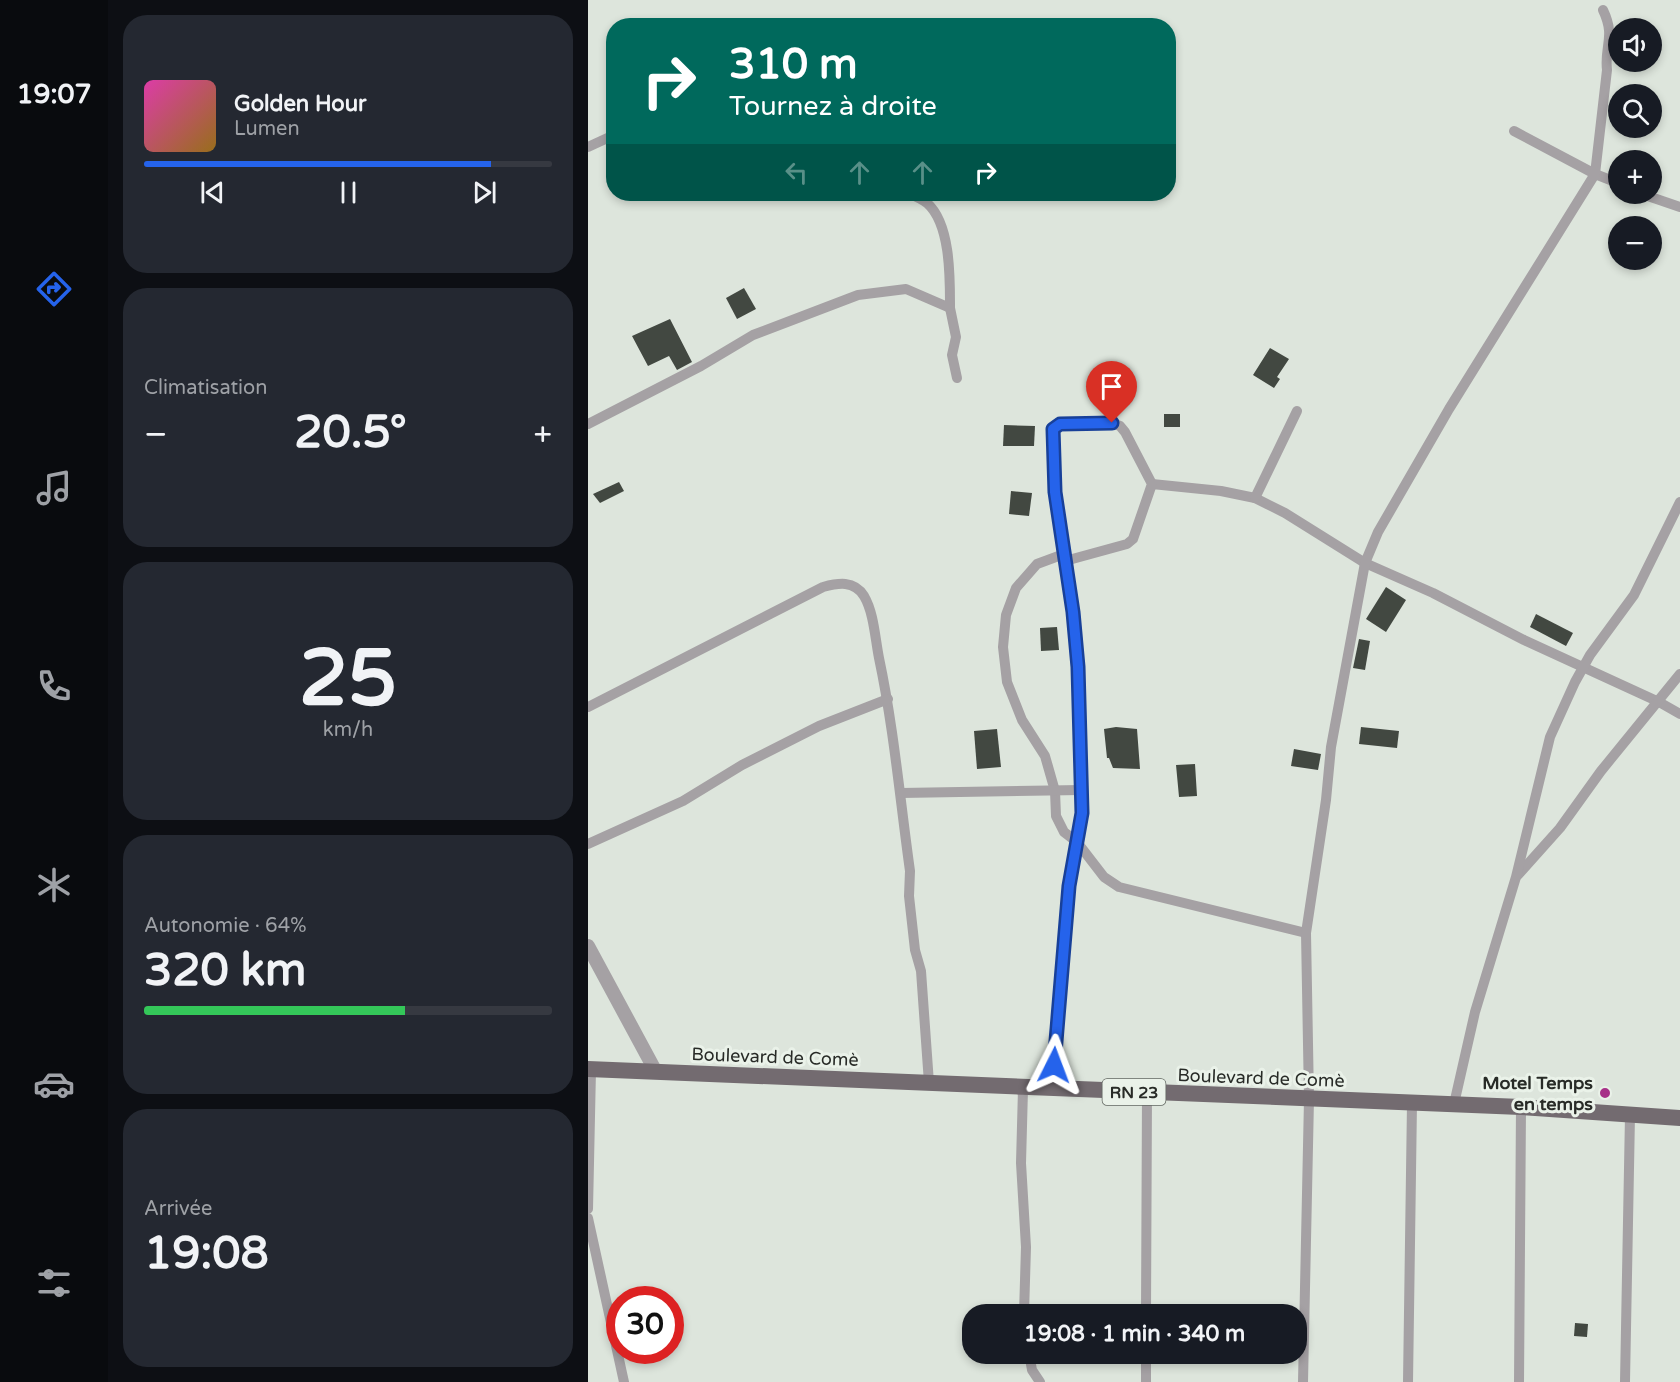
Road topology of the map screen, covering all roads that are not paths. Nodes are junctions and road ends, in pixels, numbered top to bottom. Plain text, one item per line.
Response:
1 (1603, 10) dead end
2 (1514, 131) dead end
3 (606, 139) edge
4 (588, 147) edge
5 (1595, 174) junction
6 (1608, 179) edge
7 (924, 201) edge
8 (1662, 201) edge
9 (1680, 207) edge
10 (950, 308) junction
11 (957, 378) dead end
12 (1297, 411) dead end
13 (588, 424) edge
14 (1152, 484) junction
15 (1255, 498) junction
16 (1680, 502) edge
17 (1064, 558) junction
18 (1365, 563) junction
19 (1584, 667) junction
20 (1680, 674) edge
21 (888, 699) junction
22 (1659, 702) junction
23 (588, 707) edge
24 (1680, 714) edge
25 (1081, 790) junction
26 (1055, 791) junction
27 (901, 793) junction
28 (1077, 842) junction
29 (588, 844) edge
30 (1516, 878) junction
31 (1306, 933) junction
32 (588, 946) edge
33 (589, 1069) edge
34 (656, 1072) junction
35 (929, 1083) junction
36 (1023, 1089) junction
37 (1053, 1089) junction
38 (1147, 1093) junction
39 (1309, 1099) junction
40 (1412, 1103) junction
41 (1454, 1104) junction
42 (1521, 1107) junction
43 (1630, 1115) junction
44 (1680, 1118) edge
45 (588, 1209) edge
46 (588, 1218) edge
47 (590, 1238) edge
48 (1024, 1304) edge
49 (1146, 1304) edge
50 (1031, 1364) edge
51 (1146, 1364) edge
52 (624, 1382) edge
53 (1040, 1382) edge
54 (1146, 1382) edge
55 (1303, 1382) edge
56 (1408, 1382) edge
57 (1519, 1382) edge
58 (1625, 1382) edge

1 - 5 street
2 - 5 street
3 - 4 street
5 - 6 street
5 - 18 street
7 - 10 street
8 - 9 street
10 - 11 street
10 - 13 street
12 - 15 street
14 - 15 street
14 - 17 street
14 - 17 street
15 - 18 street
16 - 19 street
17 - 25 street
17 - 26 street
18 - 19 street
18 - 31 street
19 - 22 street
19 - 30 street
20 - 22 street
21 - 23 street
21 - 27 street
21 - 29 street
22 - 24 street
22 - 30 street
25 - 26 street
25 - 28 street
26 - 27 street
26 - 28 street
27 - 35 street
28 - 31 street
28 - 37 street
30 - 41 street
31 - 39 street
32 - 34 street
33 - 34 main road, Boulevard de Comè / RN 23
33 - 45 street
34 - 35 main road, Boulevard de Comè / RN 23
35 - 36 main road, Boulevard de Comè / RN 23
36 - 37 main road, Boulevard de Comè / RN 23
36 - 48 street
37 - 38 main road, Boulevard de Comè / RN 23
38 - 39 main road, Boulevard de Comè / RN 23
38 - 49 street
39 - 40 main road, Boulevard de Comè / RN 23
39 - 55 street
40 - 41 main road, Boulevard de Comè / RN 23
40 - 56 street
41 - 42 main road, Boulevard de Comè / RN 23
42 - 43 main road, Boulevard de Comè / RN 23
42 - 57 street
43 - 44 main road, Boulevard de Comè / RN 23
43 - 58 street
46 - 47 street
47 - 52 street
50 - 53 street
51 - 54 street

